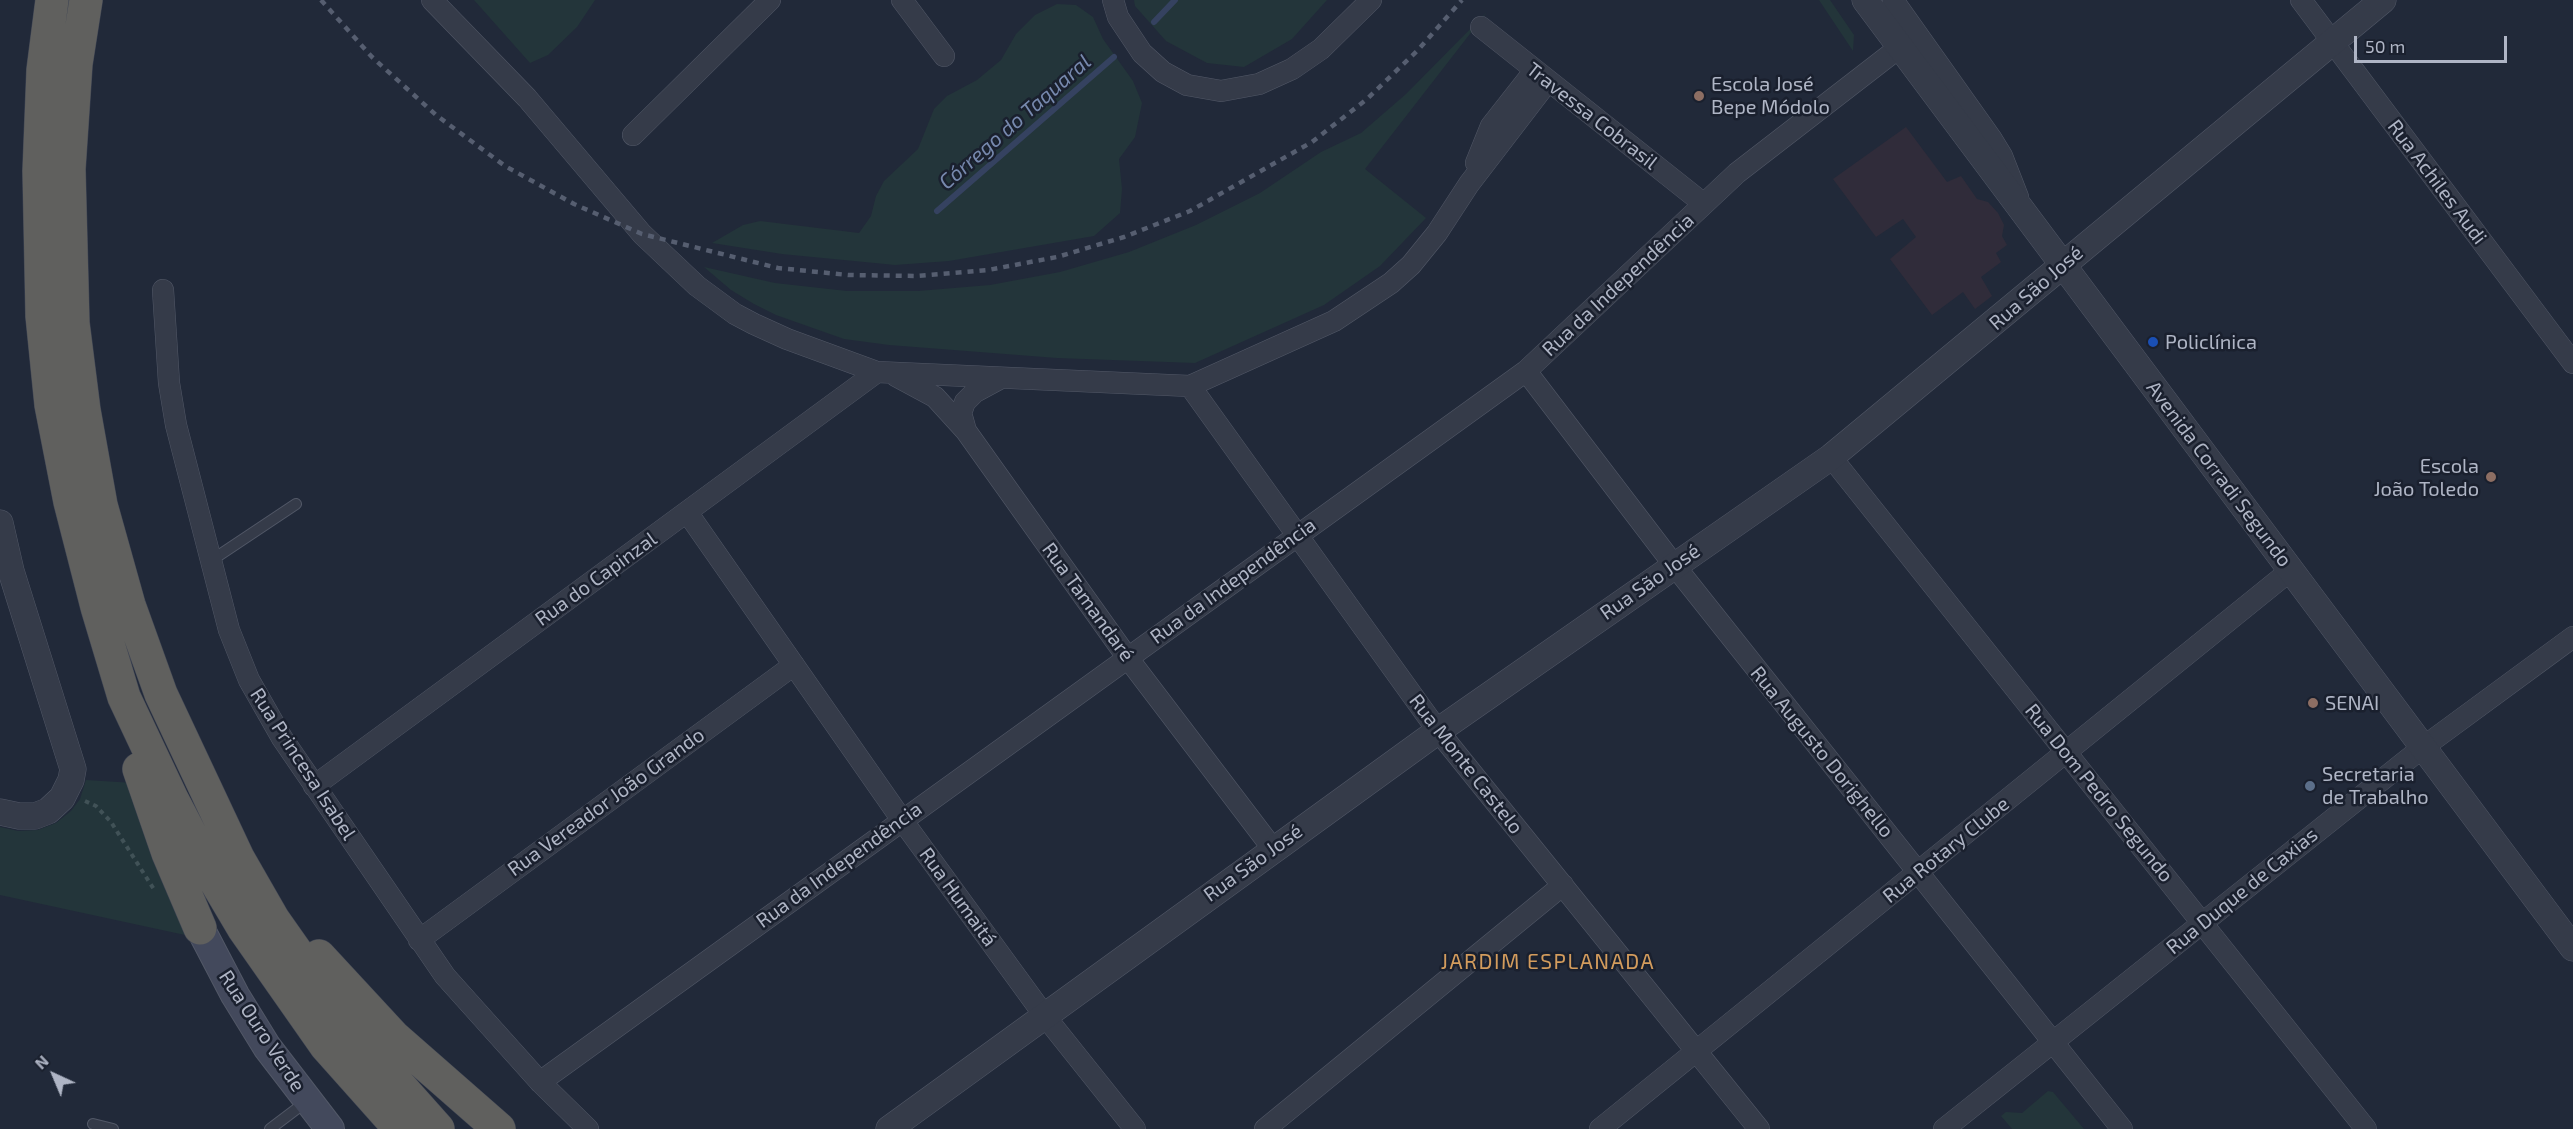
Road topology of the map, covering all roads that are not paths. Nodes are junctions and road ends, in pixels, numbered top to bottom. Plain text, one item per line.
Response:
1 (52, 0) edge
2 (86, 0) edge
3 (432, 0) edge
4 (770, 0) edge
5 (902, 0) edge
6 (1113, 0) edge
7 (1371, 0) edge
8 (1865, 0) edge
9 (1893, 0) edge
10 (2301, 0) edge
11 (2383, 0) edge
12 (1480, 27) dead end
13 (2332, 42) junction
14 (1900, 47) junction
15 (944, 56) dead end
16 (1541, 75) junction
17 (633, 135) dead end
18 (1704, 204) junction
19 (2025, 214) junction
20 (2062, 264) junction
21 (163, 290) dead end
22 (2573, 363) edge
23 (1526, 371) junction
24 (883, 372) junction
25 (1001, 378) junction
26 (1190, 386) junction
27 (966, 431) junction
28 (1831, 457) junction
29 (296, 504) dead end
30 (687, 512) junction
31 (0, 523) edge
32 (1296, 535) junction
33 (212, 560) junction
34 (1674, 565) junction
35 (2291, 570) junction
36 (5, 571) edge
37 (2573, 637) edge
38 (1127, 657) junction
39 (794, 665) junction
40 (124, 697) junction
41 (1438, 731) junction
42 (2422, 748) junction
43 (2066, 753) junction
44 (314, 786) junction
45 (0, 812) edge
46 (902, 820) junction
47 (1273, 849) junction
48 (238, 858) junction
49 (1918, 872) junction
50 (1563, 885) junction
51 (2202, 923) junction
52 (200, 928) joint
53 (419, 940) junction
54 (2573, 948) edge
55 (1044, 1015) junction
56 (2053, 1042) junction
57 (1696, 1051) junction
58 (540, 1082) junction
59 (307, 1101) junction
60 (93, 1124) dead end
61 (113, 1129) edge
62 (270, 1129) edge
63 (330, 1129) edge
64 (400, 1129) edge
65 (438, 1129) edge
66 (499, 1129) edge
67 (588, 1129) edge
68 (889, 1129) edge
69 (1135, 1129) edge
70 (1265, 1129) edge
71 (1600, 1129) edge
72 (1759, 1129) edge
73 (1944, 1129) edge
74 (2122, 1129) edge
75 (2366, 1129) edge

1 - 40 highway
2 - 48 highway
3 - 24 street
4 - 17 street
5 - 15 street
6 - 7 street
8 - 14 street, Avenida Corradi Segundo
9 - 19 street
10 - 13 street, Rua Achiles Audi
11 - 13 street, Rua São José
12 - 16 street, Travessa Cobrasil
13 - 20 street, Rua São José
13 - 22 street, Rua Achiles Audi
14 - 18 street, Rua da Independência
14 - 19 street, Avenida Corradi Segundo
16 - 18 street, Travessa Cobrasil
16 - 26 street
18 - 23 street, Rua da Independência
19 - 20 street, Avenida Corradi Segundo
20 - 28 street, Rua São José
20 - 35 street, Avenida Corradi Segundo
21 - 33 street, Rua Princesa Isabel
23 - 32 street, Rua da Independência
23 - 34 street, Rua Augusto Dorighello
24 - 25 street
24 - 27 street, Rua Tamandaré
24 - 30 street, Rua do Capinzal
25 - 26 street
25 - 27 street
26 - 32 street, Rua Monte Castelo
27 - 38 street, Rua Tamandaré
28 - 34 street, Rua São José
28 - 43 street, Rua Dom Pedro Segundo
29 - 33 lane
30 - 39 street, Rua Humaitá
30 - 44 street, Rua do Capinzal
31 - 36 street
32 - 38 street, Rua da Independência
32 - 41 street, Rua Monte Castelo
33 - 44 street, Rua Princesa Isabel
34 - 41 street, Rua São José
34 - 49 street, Rua Augusto Dorighello
35 - 42 street, Avenida Corradi Segundo
35 - 43 street, Rua Rotary Clube
36 - 45 street
37 - 42 street, Rua Duque de Caxias
38 - 46 street, Rua da Independência
38 - 47 street, Rua Tamandaré
39 - 46 street, Rua Humaitá
39 - 53 street, Rua Vereador João Grando
40 - 52 highway
40 - 64 highway
41 - 47 street, Rua São José
41 - 50 street, Rua Monte Castelo
42 - 51 street, Rua Duque de Caxias
42 - 54 street, Avenida Corradi Segundo
43 - 49 street, Rua Rotary Clube
43 - 51 street, Rua Dom Pedro Segundo
44 - 53 street, Rua Princesa Isabel
46 - 55 street, Rua Humaitá
46 - 58 street, Rua da Independência
47 - 55 street, Rua São José
48 - 65 highway
48 - 66 highway
49 - 56 street, Rua Augusto Dorighello
49 - 57 street, Rua Rotary Clube
50 - 57 street, Rua Monte Castelo
50 - 70 street
51 - 56 street, Rua Duque de Caxias
51 - 75 street, Rua Dom Pedro Segundo
52 - 59 main road, Rua Ouro Verde
53 - 58 street, Rua Princesa Isabel
55 - 68 street, Rua São José
55 - 69 street, Rua Humaitá
56 - 73 street, Rua Duque de Caxias
56 - 74 street, Rua Augusto Dorighello
57 - 71 street, Rua Rotary Clube
57 - 72 street, Rua Monte Castelo
58 - 67 street, Rua Princesa Isabel
59 - 62 lane
59 - 63 main road, Rua Ouro Verde
60 - 61 lane

